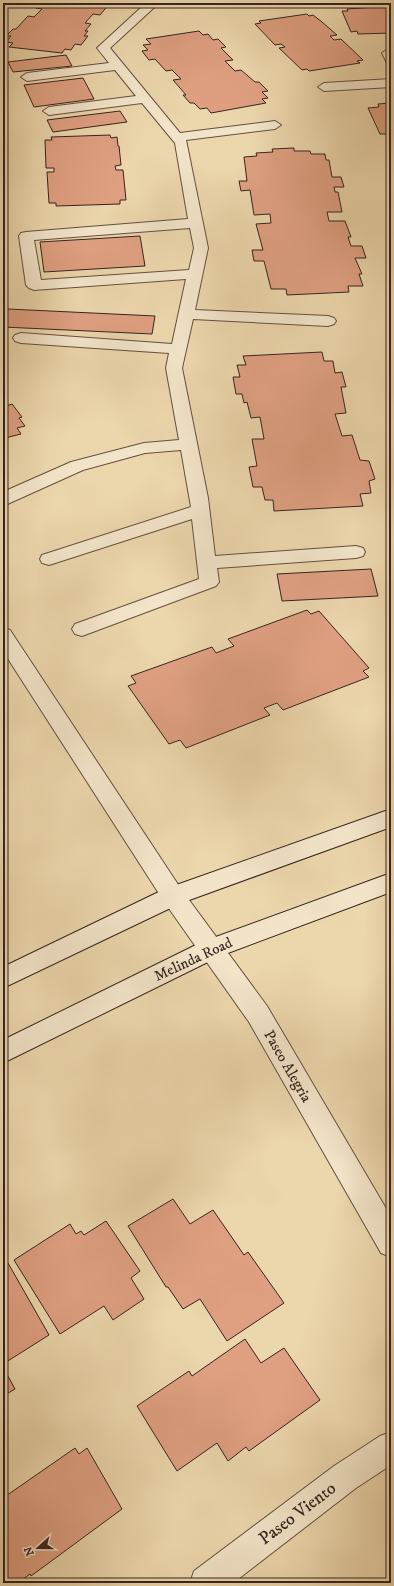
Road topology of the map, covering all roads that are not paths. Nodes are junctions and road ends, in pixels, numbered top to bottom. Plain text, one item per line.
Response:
1 (153, 3) edge
2 (391, 53) edge
3 (391, 60) edge
4 (117, 66) junction
5 (27, 77) dead end
6 (391, 83) edge
7 (324, 87) dead end
8 (145, 99) junction
9 (50, 111) dead end
10 (275, 125) dead end
11 (176, 137) junction
12 (196, 224) junction
13 (195, 274) junction
14 (186, 314) junction
15 (328, 321) dead end
16 (20, 338) dead end
17 (178, 349) junction
18 (188, 444) junction
19 (3, 500) edge
20 (200, 510) junction
21 (356, 552) dead end
22 (49, 559) dead end
23 (206, 563) junction
24 (82, 629) dead end
25 (3, 635) edge
26 (391, 818) edge
27 (391, 882) edge
28 (173, 896) junction
29 (211, 948) junction
30 (3, 978) edge
31 (3, 1052) edge
32 (391, 1243) edge
33 (391, 1447) edge
34 (206, 1583) edge

1 - 4 main road
2 - 3 main road
4 - 5 main road
4 - 8 main road
6 - 7 main road
8 - 9 main road
8 - 11 main road
10 - 11 main road
11 - 12 main road
12 - 13 main road
12 - 13 main road
13 - 14 main road
14 - 15 main road
14 - 17 main road
16 - 17 main road
17 - 18 main road
18 - 19 main road
18 - 20 main road
20 - 22 main road
20 - 23 main road
21 - 23 main road
23 - 24 main road
25 - 28 main road, Paseo Alegria
26 - 28 main road
27 - 29 main road, Melinda Road
28 - 29 main road, Paseo Alegria
28 - 30 main road
29 - 31 main road, Melinda Road
29 - 32 main road, Paseo Alegria
33 - 34 main road, Paseo Viento

